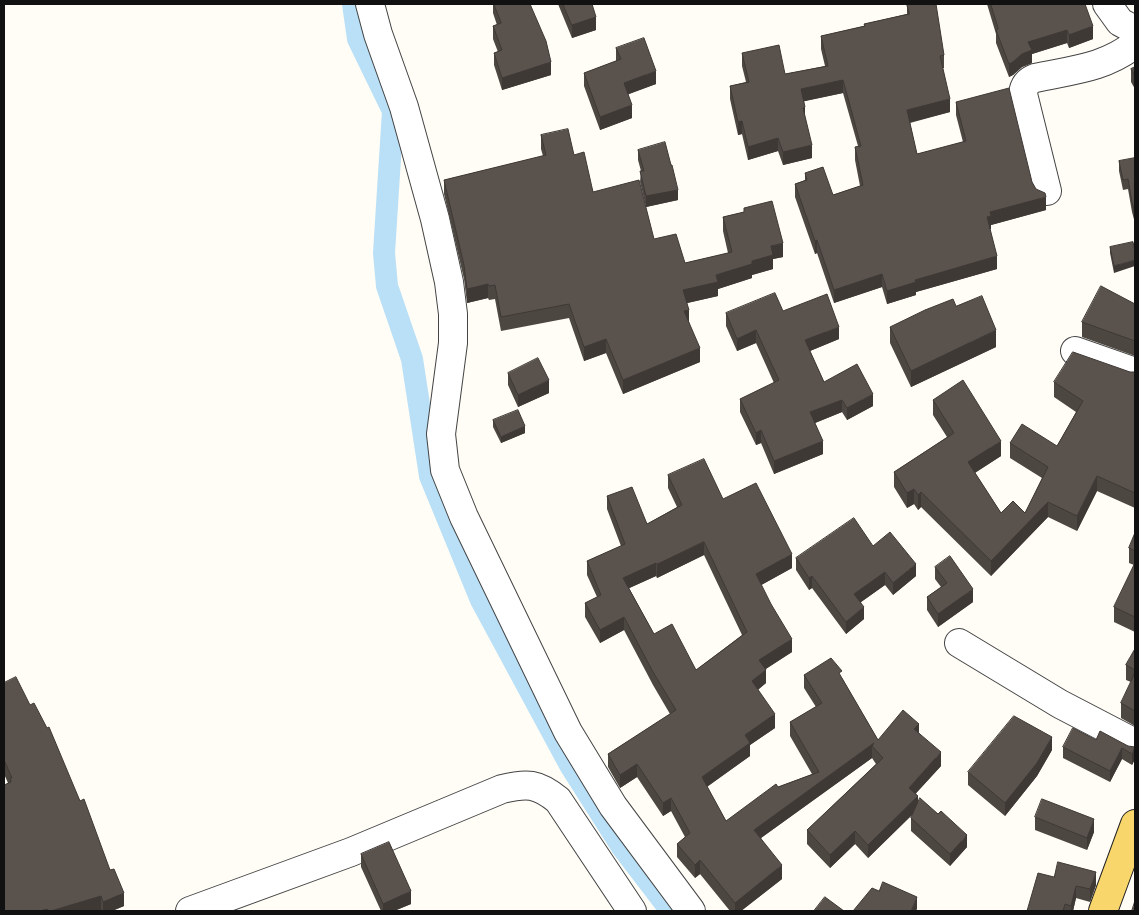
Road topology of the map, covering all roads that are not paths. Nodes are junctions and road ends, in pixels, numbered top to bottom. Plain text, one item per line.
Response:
1 (370, 4) edge
2 (1107, 4) edge
3 (1135, 30) edge
4 (1135, 44) edge
5 (1047, 191) dead end
6 (1075, 351) edge
7 (1135, 372) edge
8 (959, 643) dead end
9 (1135, 743) edge
10 (1135, 824) edge
11 (1130, 855) edge
12 (190, 911) edge
13 (632, 911) edge
14 (691, 911) edge
15 (1104, 911) edge

1 - 14 street
2 - 3 street
4 - 5 street
6 - 7 street
8 - 9 street
10 - 11 main road
11 - 15 main road
12 - 13 street

